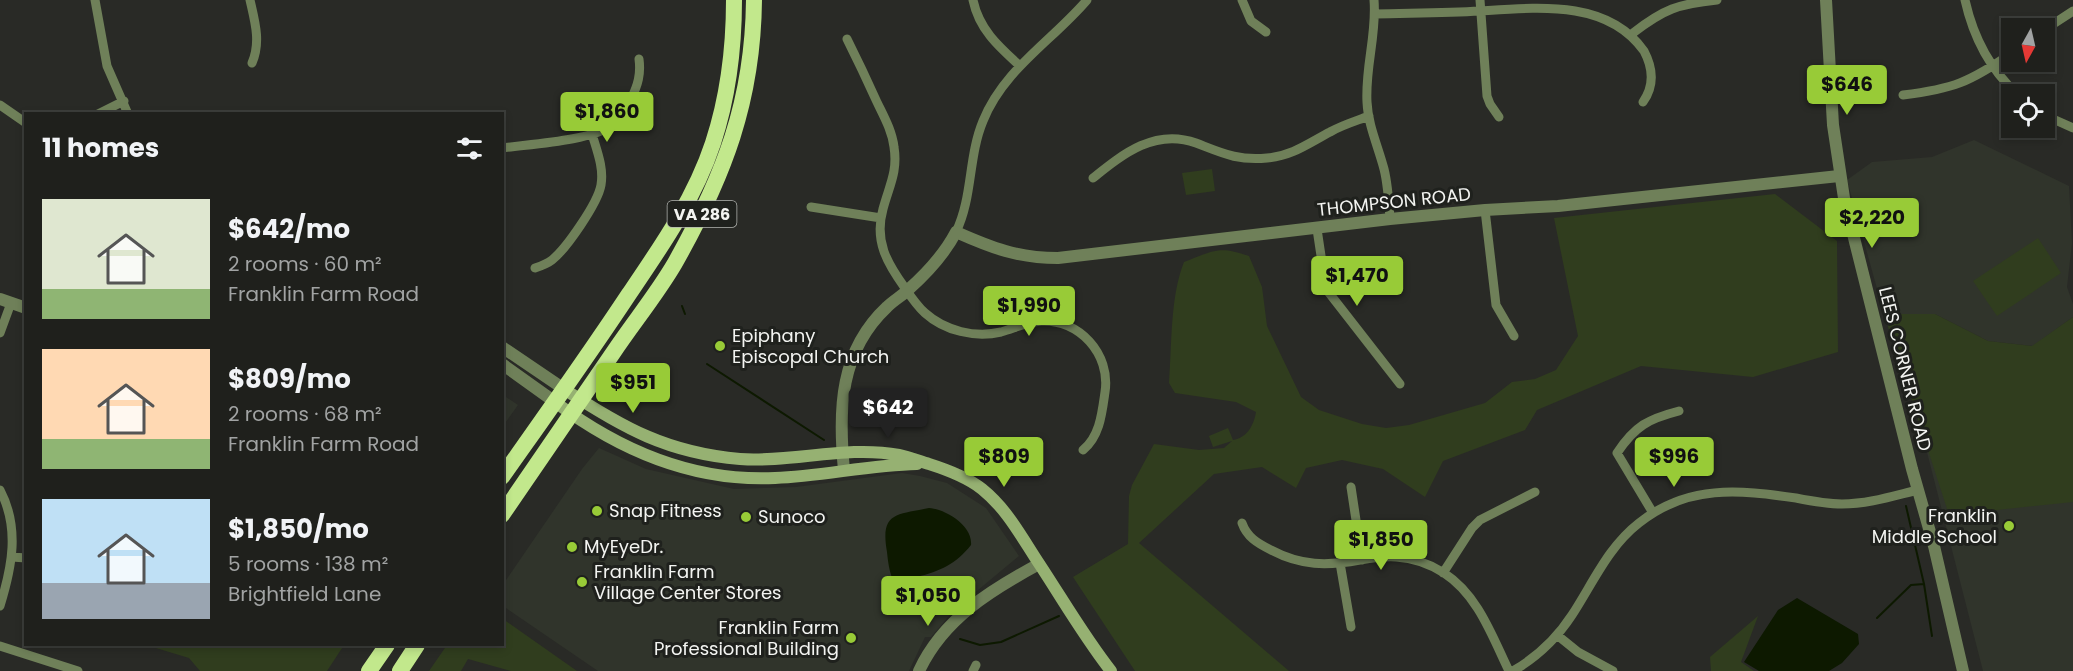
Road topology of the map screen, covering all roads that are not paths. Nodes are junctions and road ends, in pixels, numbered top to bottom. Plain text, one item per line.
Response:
1 (95, 0) edge
2 (250, 0) edge
3 (734, 0) edge
4 (754, 0) edge
5 (973, 0) edge
6 (1087, 0) edge
7 (1242, 0) edge
8 (1374, 0) edge
9 (1480, 0) edge
10 (1717, 0) edge
11 (1826, 0) edge
12 (1965, 0) edge
13 (1481, 11) junction
14 (2073, 11) edge
15 (1375, 14) junction
16 (2055, 23) edge
17 (1266, 32) dead end
18 (1633, 33) junction
19 (847, 39) dead end
20 (639, 59) dead end
21 (2001, 61) edge
22 (252, 63) dead end
23 (1019, 65) junction
24 (1993, 66) junction
25 (2008, 84) edge
26 (1903, 95) dead end
27 (124, 101) junction
28 (1643, 102) dead end
29 (0, 105) edge
30 (102, 112) edge
31 (127, 112) edge
32 (1368, 116) junction
33 (1499, 117) dead end
34 (2055, 120) edge
35 (24, 122) edge
36 (2073, 128) edge
37 (592, 134) junction
38 (504, 148) edge
39 (1839, 176) junction
40 (1093, 178) dead end
41 (811, 207) dead end
42 (1485, 210) junction
43 (881, 218) junction
44 (1390, 219) junction
45 (1317, 229) junction
46 (956, 232) junction
47 (535, 268) dead end
48 (908, 291) junction
49 (5, 301) edge
50 (24, 307) edge
51 (0, 333) edge
52 (1514, 336) dead end
53 (504, 349) edge
54 (504, 365) edge
55 (1400, 384) dead end
56 (560, 395) junction
57 (581, 400) junction
58 (1679, 411) dead end
59 (571, 414) junction
60 (1083, 450) dead end
61 (842, 453) junction
62 (927, 464) junction
63 (844, 470) junction
64 (504, 474) edge
65 (1351, 487) dead end
66 (0, 490) edge
67 (1918, 490) junction
68 (1535, 492) dead end
69 (504, 512) edge
70 (1653, 513) junction
71 (1242, 523) dead end
72 (12, 557) junction
73 (24, 558) edge
74 (1362, 560) junction
75 (1039, 564) junction
76 (1340, 564) junction
77 (1443, 573) junction
78 (0, 606) edge
79 (1351, 627) dead end
80 (1557, 635) junction
81 (0, 646) edge
82 (386, 646) edge
83 (416, 646) edge
84 (78, 671) edge
85 (369, 671) edge
86 (400, 671) edge
87 (919, 671) edge
88 (1111, 671) edge
89 (1511, 671) edge
90 (1613, 671) edge
91 (1963, 671) edge

1 - 27 street
2 - 22 street
3 - 56 highway, VA 286
4 - 57 highway, VA 286
5 - 23 street
6 - 23 street
7 - 17 street
8 - 15 street
9 - 13 street
10 - 18 street
11 - 39 street, LEES CORNER ROAD
12 - 24 street
13 - 15 street
13 - 18 street
13 - 33 street
14 - 16 street
15 - 32 street
18 - 28 street
19 - 43 street
20 - 37 street
21 - 24 street
23 - 46 street
24 - 25 street
24 - 26 street
27 - 30 street
27 - 31 street
29 - 35 street
32 - 40 street
32 - 44 street
34 - 36 street
37 - 38 street
37 - 47 street
39 - 42 street, THOMPSON ROAD
39 - 67 street, LEES CORNER ROAD
41 - 43 street
42 - 44 street, THOMPSON ROAD
42 - 52 street
43 - 48 street
44 - 45 street, THOMPSON ROAD
45 - 46 street, THOMPSON ROAD
45 - 55 street
46 - 48 street
48 - 60 street
48 - 61 street
49 - 50 street
49 - 51 street
53 - 56 street
54 - 56 street
56 - 57 main road
56 - 59 main road
56 - 64 highway, VA 286
57 - 59 highway, VA 286
57 - 61 main road
58 - 70 street
59 - 63 main road
59 - 69 highway, VA 286
61 - 62 main road
61 - 63 street
62 - 63 main road
62 - 75 main road
65 - 74 street
66 - 72 street
67 - 70 street
67 - 91 street, LEES CORNER ROAD
68 - 77 street
70 - 80 street
71 - 76 street
72 - 73 street
72 - 78 street
74 - 76 street
74 - 77 street
75 - 87 street
75 - 88 main road
76 - 79 street
77 - 89 street
80 - 89 street
80 - 90 street
81 - 84 street
82 - 85 highway
83 - 86 highway

